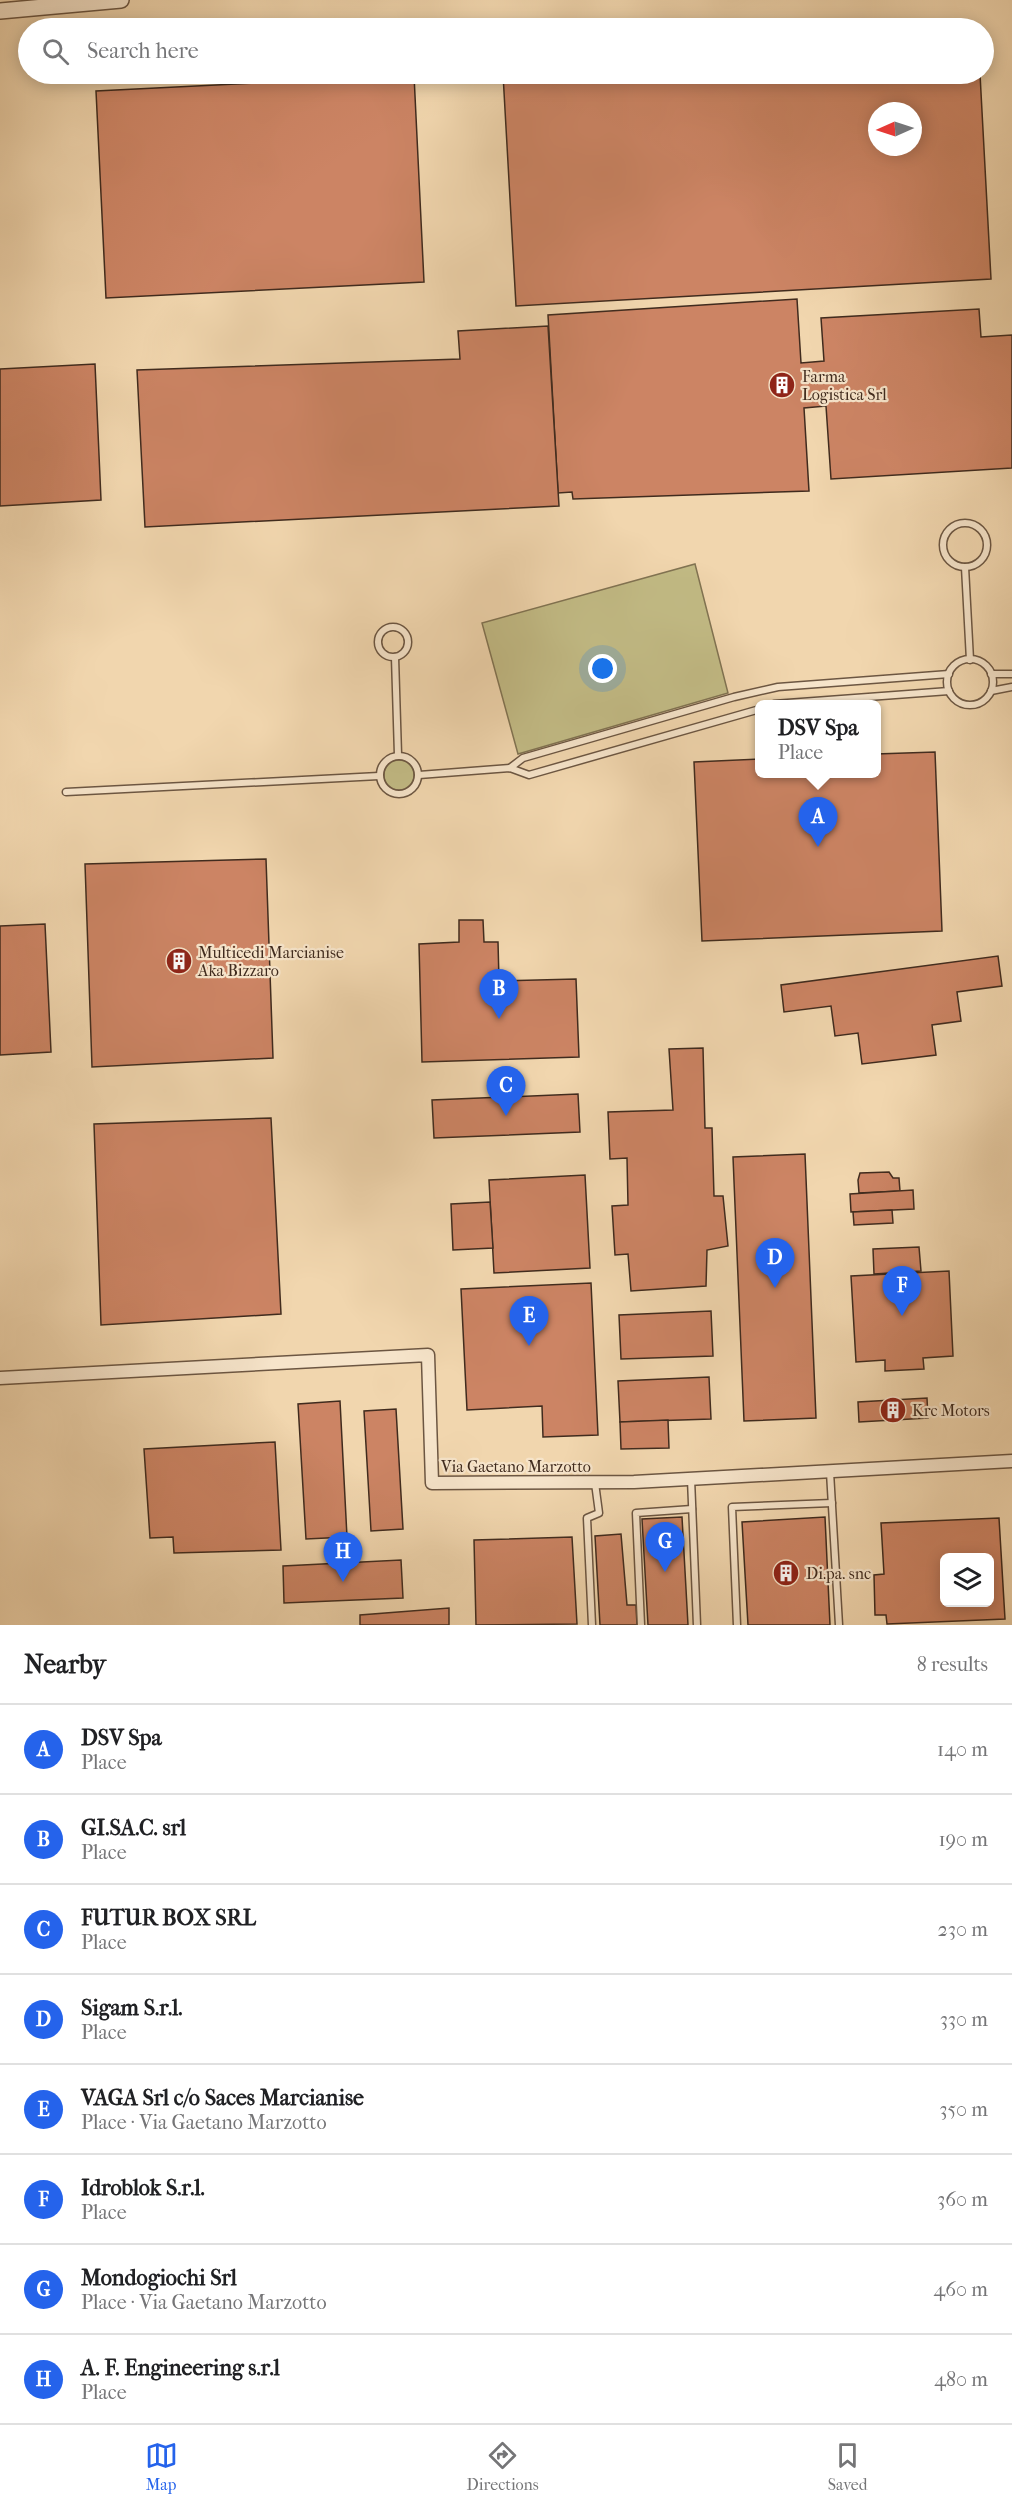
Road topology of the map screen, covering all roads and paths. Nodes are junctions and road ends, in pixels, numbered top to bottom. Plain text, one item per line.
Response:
1 (121, 0) edge
2 (0, 11) edge
3 (965, 567) junction
4 (395, 657) junction
5 (970, 660) junction
6 (949, 674) junction
7 (991, 674) junction
8 (1012, 674) edge
9 (1012, 687) edge
10 (949, 691) junction
11 (991, 691) junction
12 (836, 700) edge
13 (755, 710) edge
14 (398, 755) junction
15 (510, 768) junction
16 (419, 775) junction
17 (380, 776) junction
18 (66, 792) dead end
19 (0, 1378) edge
20 (1012, 1461) edge
21 (830, 1471) junction
22 (691, 1479) junction
23 (595, 1482) junction
24 (832, 1503) junction
25 (692, 1509) junction
26 (592, 1625) edge
27 (641, 1625) edge
28 (698, 1625) edge
29 (737, 1625) edge
30 (839, 1625) edge

1 - 2 street
3 - 3 lane
3 - 5 lane
4 - 4 lane
4 - 14 lane
5 - 6 lane
5 - 7 lane
6 - 10 lane
6 - 15 lane
7 - 8 lane
7 - 11 lane
9 - 11 lane
10 - 11 lane
10 - 12 lane
13 - 15 lane
14 - 16 lane
14 - 17 lane
15 - 16 lane
16 - 17 lane
17 - 18 lane
19 - 23 street, Via Gaetano Marzotto
20 - 21 street, Via Gaetano Marzotto
21 - 22 street, Via Gaetano Marzotto
21 - 24 lane
22 - 23 street, Via Gaetano Marzotto
22 - 25 lane
23 - 26 lane
24 - 29 lane
24 - 30 lane
25 - 27 lane
25 - 28 lane

